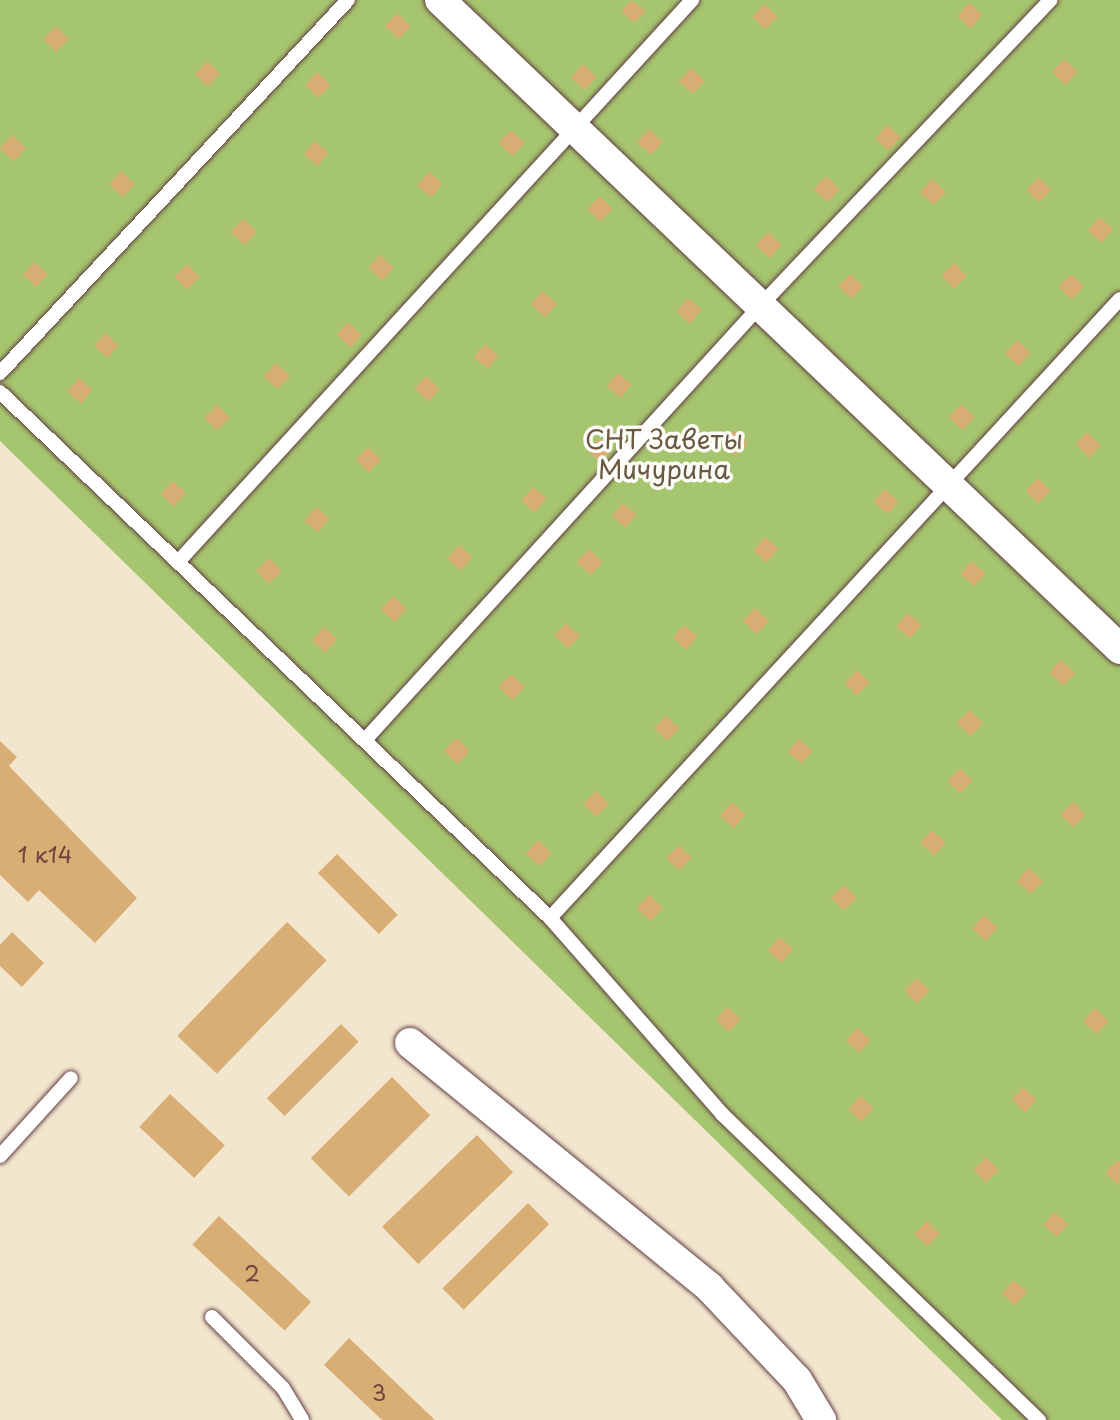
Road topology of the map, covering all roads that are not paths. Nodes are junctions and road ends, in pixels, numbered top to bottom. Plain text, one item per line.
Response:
1 (348, 0) edge
2 (440, 0) edge
3 (692, 0) edge
4 (1050, 0) edge
5 (572, 126) junction
6 (1120, 299) edge
7 (760, 306) junction
8 (0, 373) edge
9 (0, 392) edge
10 (948, 486) junction
11 (178, 562) junction
12 (1120, 649) edge
13 (365, 740) junction
14 (550, 918) junction
15 (410, 1043) dead end
16 (71, 1078) dead end
17 (0, 1156) edge
18 (212, 1317) dead end
19 (302, 1420) edge
20 (821, 1420) edge
21 (1039, 1420) edge

1 - 8 lane
2 - 5 street
3 - 5 lane
4 - 7 lane
5 - 7 street
5 - 11 lane
6 - 10 lane
7 - 10 street
7 - 13 lane
9 - 11 lane
10 - 12 street
10 - 14 lane
11 - 13 lane
13 - 14 lane
14 - 21 lane
15 - 20 street
16 - 17 lane
18 - 19 lane

